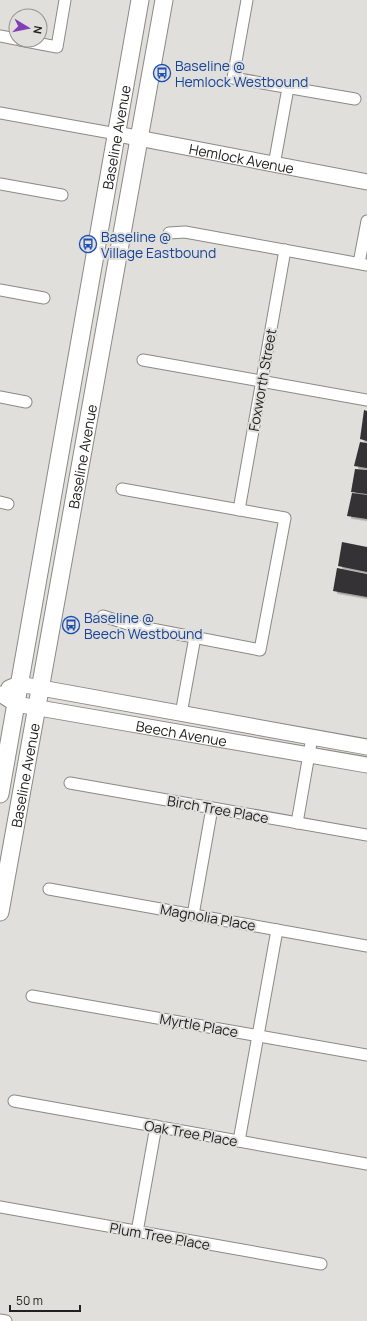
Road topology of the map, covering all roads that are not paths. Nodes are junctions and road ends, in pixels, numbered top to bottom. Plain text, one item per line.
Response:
1 (65, 0) edge
2 (140, 0) edge
3 (164, 0) edge
4 (247, 0) edge
5 (48, 45) edge
6 (288, 88) junction
7 (355, 99) dead end
8 (0, 113) edge
9 (117, 134) junction
10 (139, 138) junction
11 (274, 165) junction
12 (367, 182) edge
13 (0, 184) edge
14 (62, 195) dead end
15 (367, 221) edge
16 (169, 233) dead end
17 (286, 250) junction
18 (363, 264) edge
19 (0, 290) edge
20 (44, 298) dead end
21 (143, 360) dead end
22 (261, 381) junction
23 (0, 397) edge
24 (367, 400) edge
25 (26, 402) dead end
26 (122, 490) dead end
27 (239, 510) junction
28 (103, 616) dead end
29 (195, 637) junction
30 (19, 684) junction
31 (41, 689) junction
32 (0, 690) edge
33 (0, 694) edge
34 (16, 704) junction
35 (37, 707) junction
36 (181, 714) junction
37 (312, 737) junction
38 (367, 747) edge
39 (309, 755) junction
40 (367, 765) edge
41 (70, 784) dead end
42 (0, 794) edge
43 (212, 808) junction
44 (297, 823) junction
45 (367, 835) edge
46 (49, 889) dead end
47 (0, 912) edge
48 (193, 915) junction
49 (277, 930) junction
50 (367, 946) edge
51 (32, 996) dead end
52 (258, 1035) junction
53 (367, 1055) edge
54 (14, 1101) dead end
55 (156, 1126) junction
56 (239, 1141) junction
57 (367, 1164) edge
58 (0, 1207) edge
59 (137, 1232) junction
60 (321, 1264) dead end
61 (0, 1320) edge
62 (6, 1321) edge

1 - 5 street
2 - 9 main road, Baseline Avenue
3 - 10 main road, Baseline Avenue
4 - 6 street
6 - 7 street
6 - 11 street
8 - 9 street
9 - 10 main road, Hemlock Avenue
9 - 30 main road, Baseline Avenue
10 - 11 main road, Hemlock Avenue
10 - 31 main road, Baseline Avenue
11 - 12 main road, Hemlock Avenue
13 - 14 street
15 - 18 street
16 - 17 street
17 - 18 street
17 - 22 street, Foxworth Street
19 - 20 street
21 - 22 street
22 - 24 street
22 - 27 street, Foxworth Street
23 - 25 street
26 - 27 street
27 - 29 street
28 - 29 street
29 - 36 street
30 - 31 main road, Beech Avenue
30 - 32 main road
30 - 34 main road, Baseline Avenue
31 - 35 main road, Baseline Avenue
31 - 36 main road, Beech Avenue
33 - 34 main road, Beech Avenue
34 - 35 main road, Beech Avenue
34 - 42 main road, Baseline Avenue
35 - 39 main road, Beech Avenue
35 - 47 main road, Baseline Avenue
36 - 37 main road, Beech Avenue
37 - 38 main road, Beech Avenue
37 - 39 street
39 - 40 main road, Beech Avenue
39 - 44 street
41 - 43 street, Birch Tree Place
43 - 44 street, Birch Tree Place
43 - 48 street
44 - 45 street, Birch Tree Place
46 - 48 street, Magnolia Place
48 - 49 street, Magnolia Place
49 - 50 street, Magnolia Place
49 - 52 street
51 - 52 street, Myrtle Place
52 - 53 street, Myrtle Place
52 - 56 street
54 - 55 street, Oak Tree Place
55 - 56 street, Oak Tree Place
55 - 59 street
56 - 57 street, Oak Tree Place
58 - 59 street, Plum Tree Place
59 - 60 street, Plum Tree Place
61 - 62 street

